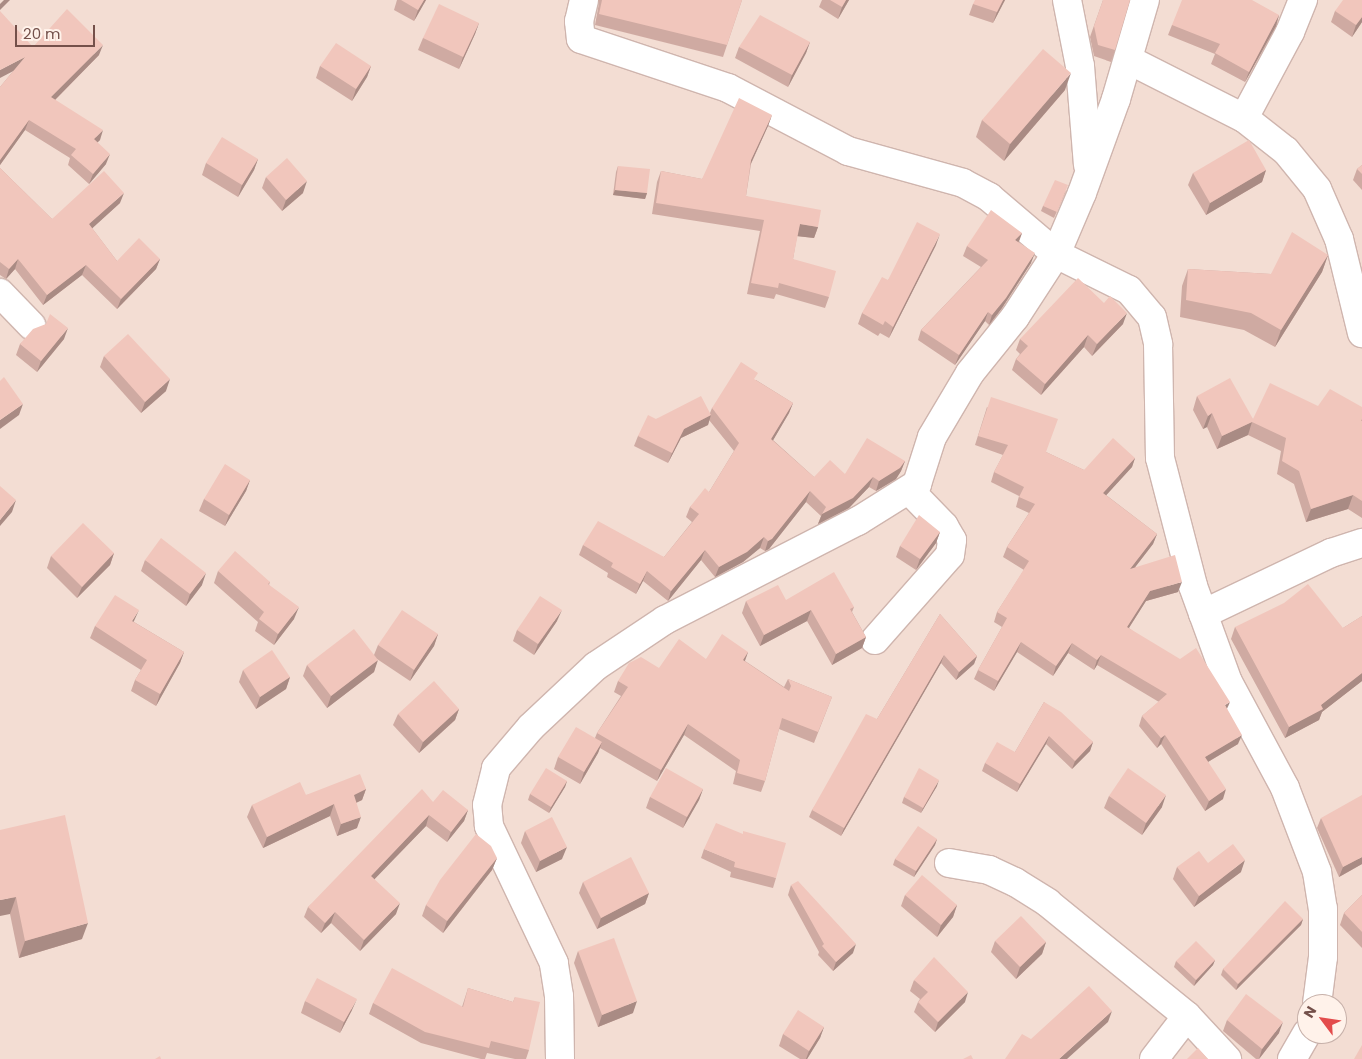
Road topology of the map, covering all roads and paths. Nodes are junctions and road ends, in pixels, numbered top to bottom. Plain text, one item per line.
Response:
1 (584, 0) edge
2 (1067, 0) edge
3 (1145, 0) edge
4 (1304, 0) edge
5 (1129, 60) junction
6 (1244, 118) junction
7 (1082, 193) junction
8 (1056, 254) junction
9 (0, 293) edge
10 (31, 325) dead end
11 (1362, 333) edge
12 (910, 490) junction
13 (1362, 543) edge
14 (1203, 614) junction
15 (875, 640) dead end
16 (949, 863) dead end
17 (1318, 994) edge
18 (1187, 1016) junction
19 (1301, 1044) edge
20 (560, 1059) edge
21 (1154, 1059) edge
22 (1227, 1059) edge
23 (1292, 1059) edge

1 - 8 street
2 - 7 street
3 - 5 street
4 - 6 street
5 - 6 street
5 - 7 street
6 - 11 street
7 - 8 street
8 - 12 street
8 - 14 street
9 - 10 street
12 - 15 street
12 - 20 street
13 - 14 street
14 - 17 street
16 - 18 street
18 - 21 street
18 - 22 street
19 - 23 street

